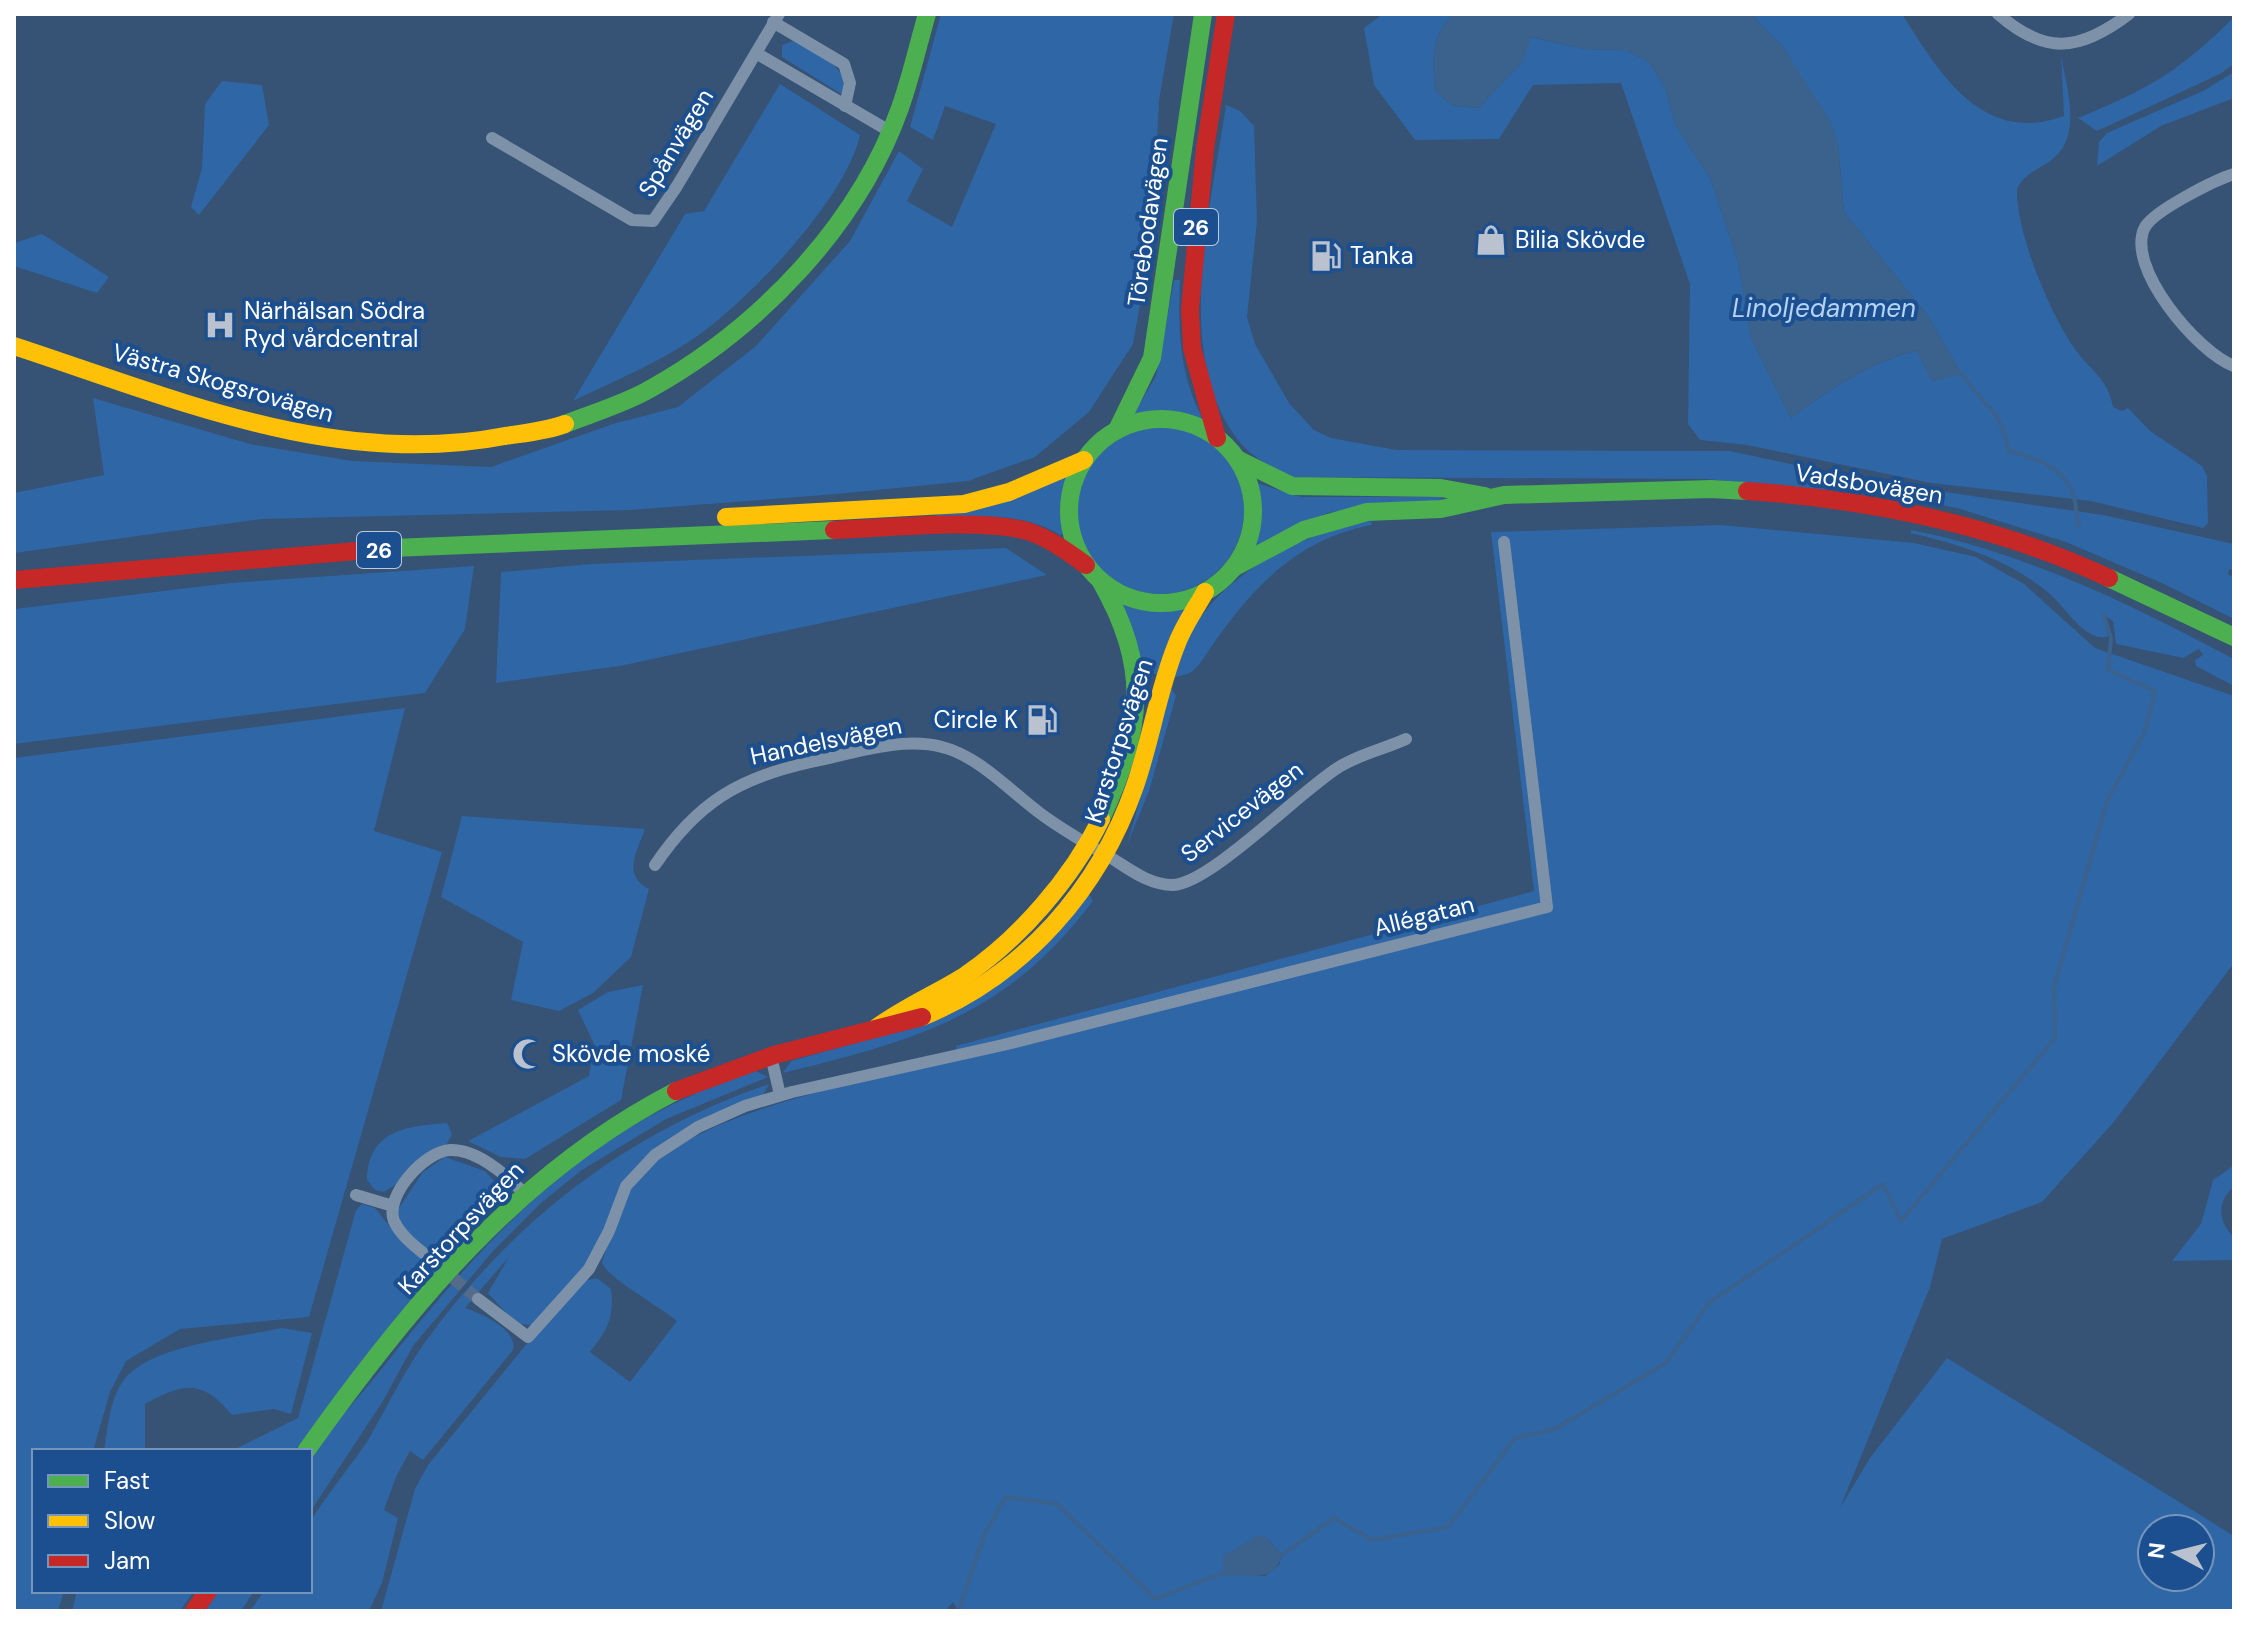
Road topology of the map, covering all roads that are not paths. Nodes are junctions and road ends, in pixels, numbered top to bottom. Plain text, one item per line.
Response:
1 (927, 14) edge
2 (1203, 14) edge
3 (1226, 14) edge
4 (1998, 14) edge
5 (2129, 14) edge
6 (776, 18) edge
7 (756, 53) junction
8 (845, 106) junction
9 (891, 132) junction
10 (492, 138) dead end
11 (2234, 174) edge
12 (14, 346) edge
13 (2234, 366) edge
14 (1117, 430) junction
15 (1217, 438) junction
16 (1237, 459) junction
17 (1084, 460) junction
18 (1492, 497) junction
19 (1504, 542) dead end
20 (14, 565) edge
21 (1086, 565) junction
22 (1233, 568) junction
23 (14, 580) edge
24 (1100, 580) junction
25 (1205, 592) junction
26 (2229, 636) edge
27 (1406, 739) dead end
28 (1087, 843) junction
29 (1105, 854) junction
30 (655, 865) dead end
31 (876, 1028) junction
32 (771, 1056) junction
33 (780, 1095) junction
34 (523, 1192) junction
35 (356, 1195) dead end
36 (393, 1206) junction
37 (438, 1265) tunnel mouth
38 (478, 1299) tunnel mouth
39 (308, 1449) edge
40 (207, 1593) edge
41 (194, 1611) edge

1 - 9 main road, Västra Skogsrovägen
2 - 14 main road, Törebodavägen / 26
3 - 15 main road, Törebodavägen / 26
4 - 5 street
6 - 7 street, Spånvägen
6 - 8 street, Spånvägen
7 - 8 street
7 - 10 street, Spånvägen
8 - 9 street
9 - 12 main road, Västra Skogsrovägen
11 - 13 street
14 - 15 main road, 26
14 - 17 main road, 26
15 - 16 main road, 26
16 - 18 main road, Vadsbovägen
16 - 22 main road, 26
17 - 20 main road, 26
17 - 21 main road, 26
18 - 22 main road, Vadsbovägen
18 - 26 main road, Vadsbovägen
19 - 33 street, Allégatan
21 - 23 main road, 26
21 - 24 main road, 26
22 - 25 main road, 26
24 - 25 main road, 26
24 - 28 main road, Karstorpsvägen
25 - 29 main road, Karstorpsvägen
27 - 29 street, Servicevägen
28 - 29 street, Handelsvägen
28 - 30 street, Handelsvägen
28 - 31 main road, Karstorpsvägen
29 - 31 main road, Karstorpsvägen
31 - 32 main road, Karstorpsvägen
32 - 33 street
32 - 34 main road, Karstorpsvägen
33 - 38 street
34 - 36 street
34 - 39 main road, Karstorpsvägen
35 - 36 street
36 - 37 street
40 - 41 main road

